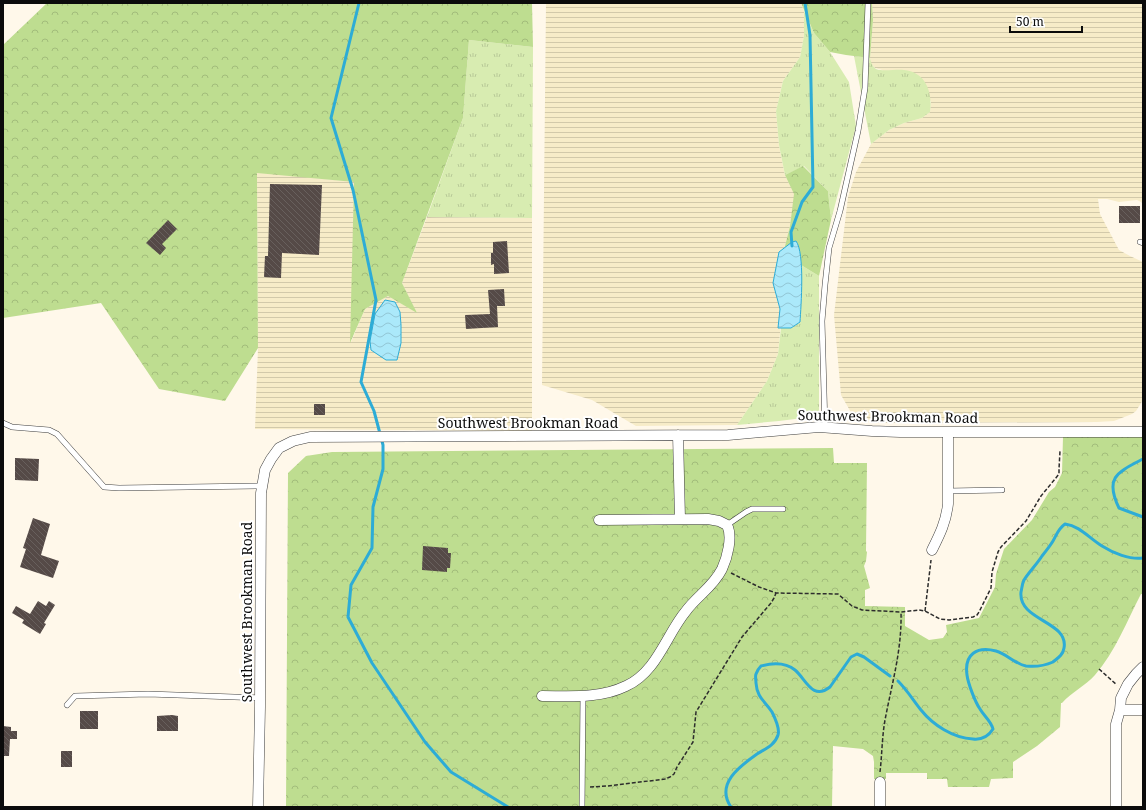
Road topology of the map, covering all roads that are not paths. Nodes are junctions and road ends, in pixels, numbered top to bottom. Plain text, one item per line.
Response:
1 (868, 3) edge
2 (3, 423) edge
3 (825, 428) junction
4 (948, 432) junction
5 (1143, 432) edge
6 (678, 435) junction
7 (262, 486) junction
8 (1002, 490) dead end
9 (948, 491) junction
10 (783, 509) dead end
11 (680, 519) junction
12 (599, 520) dead end
13 (727, 525) junction
14 (932, 550) road end
15 (1143, 667) edge
16 (542, 696) dead end
17 (583, 696) junction
18 (260, 698) junction
19 (67, 705) dead end
20 (1120, 710) junction
21 (1143, 710) edge
22 (880, 782) road end
23 (258, 807) edge
24 (582, 807) edge
25 (880, 807) edge
26 (1116, 807) edge

1 - 3 lane
2 - 7 lane
3 - 4 street, Southwest Brookman Road
3 - 6 street, Southwest Brookman Road
4 - 5 street, Southwest Brookman Road
4 - 9 street
6 - 7 street, Southwest Brookman Road
6 - 11 street
7 - 18 street, Southwest Brookman Road
8 - 9 lane
9 - 14 street
10 - 13 lane
11 - 12 street
11 - 13 street
13 - 17 street
15 - 20 street
16 - 17 street
17 - 24 lane
18 - 19 lane
18 - 23 street, Southwest Brookman Road
20 - 21 street
20 - 26 street
22 - 25 street

